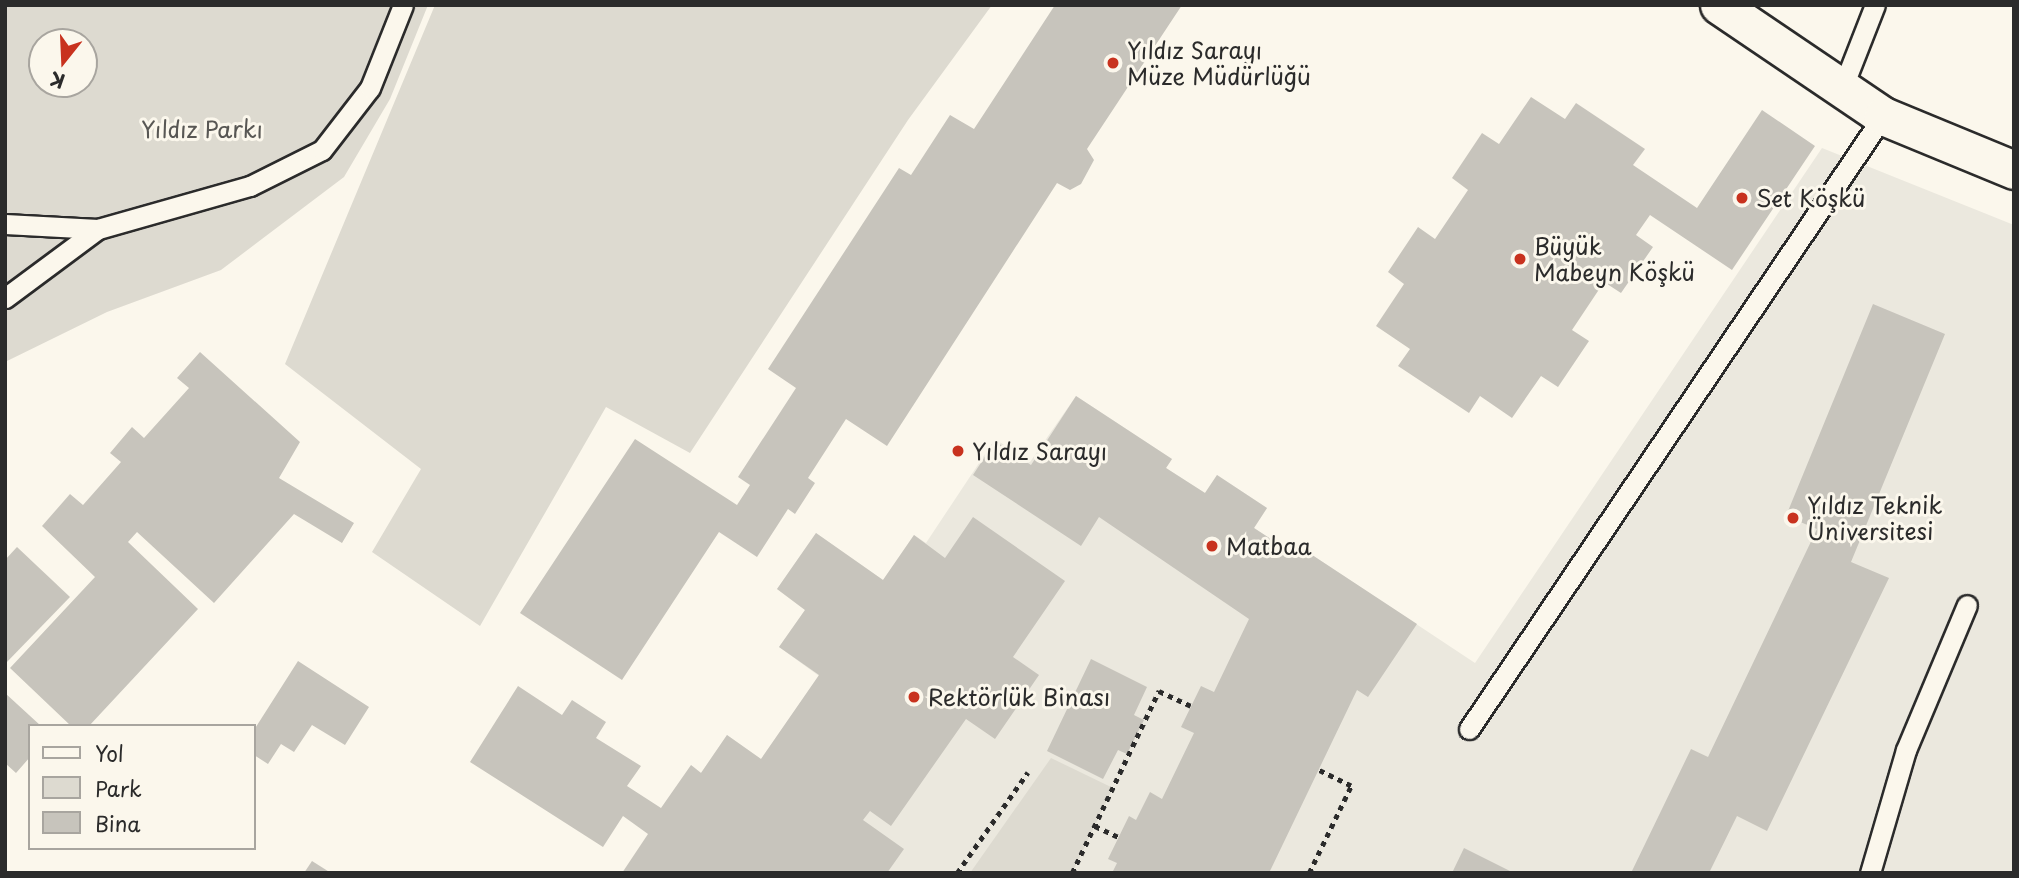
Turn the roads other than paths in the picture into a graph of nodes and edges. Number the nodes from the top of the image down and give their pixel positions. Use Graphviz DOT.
graph roads {
  1 [pos="403,5"];
  2 [pos="1719,5"];
  3 [pos="1875,5"];
  4 [pos="1842,89"];
  5 [pos="1883,116"];
  6 [pos="2014,170"];
  7 [pos="5,224"];
  8 [pos="98,229"];
  9 [pos="5,298"];
  10 [pos="1967,605"];
  11 [pos="1469,729"];
  12 [pos="1870,873"];
  1 -- 8 [label="lane"];
  2 -- 4 [label="street"];
  3 -- 4 [label="lane"];
  4 -- 5 [label="street"];
  5 -- 6 [label="street"];
  5 -- 11 [label="lane"];
  7 -- 8 [label="lane"];
  8 -- 9 [label="lane"];
  10 -- 12 [label="lane"];
}
